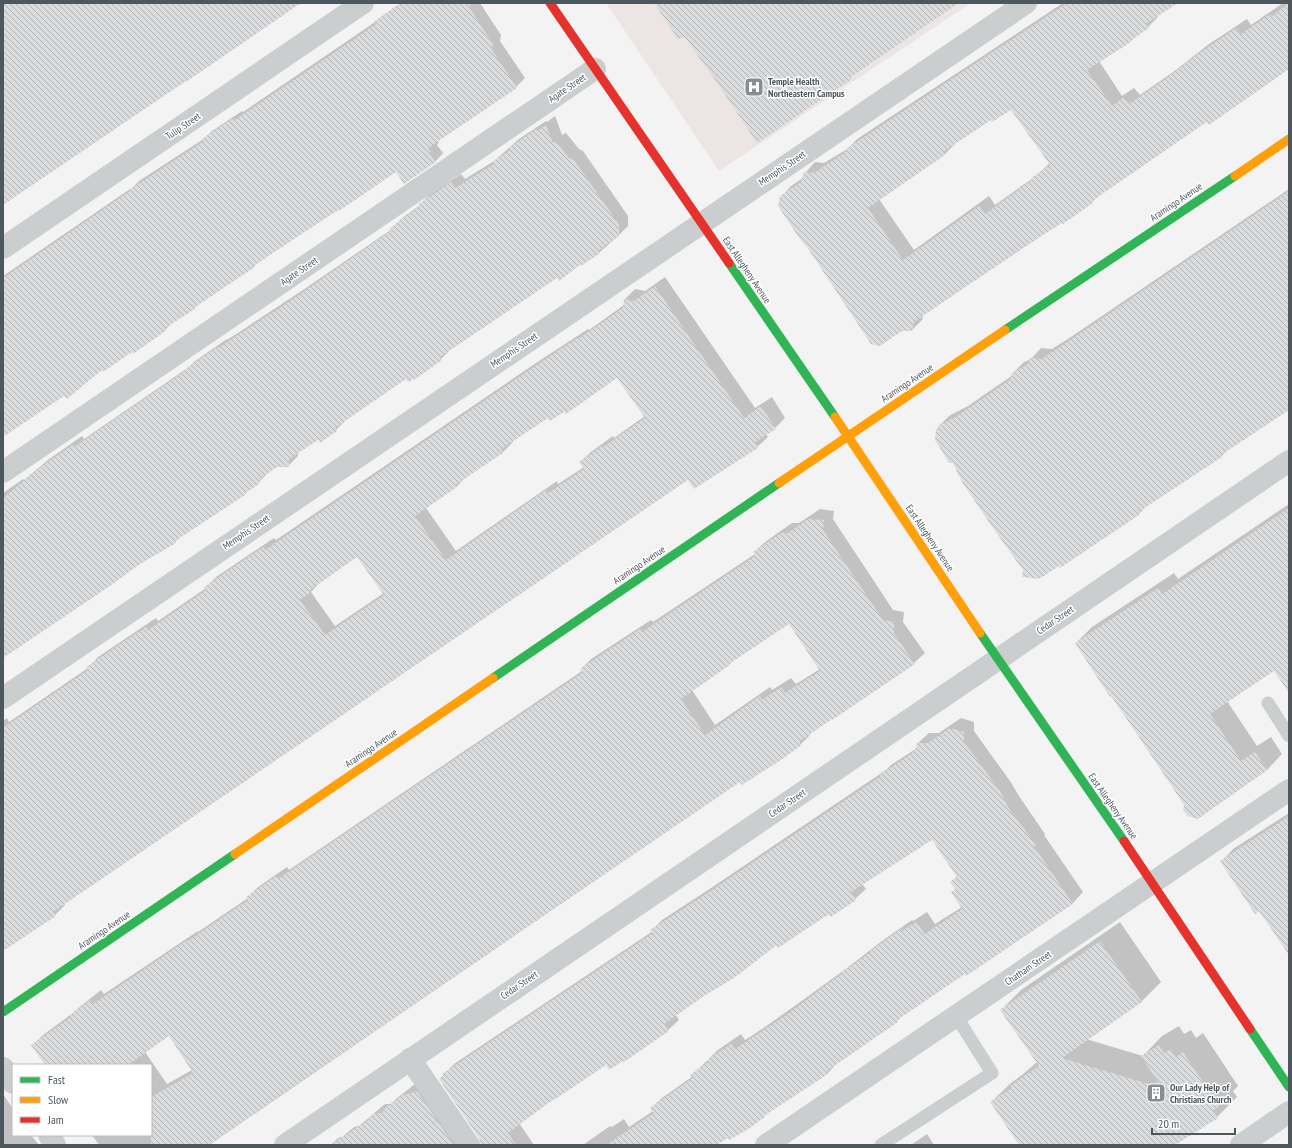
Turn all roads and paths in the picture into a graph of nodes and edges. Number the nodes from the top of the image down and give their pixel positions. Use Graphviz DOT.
graph roads {
  1 [pos="363,3"];
  2 [pos="550,3"];
  3 [pos="1026,3"];
  4 [pos="595,69"];
  5 [pos="1289,139"];
  6 [pos="702,223"];
  7 [pos="3,248"];
  8 [pos="848,436"];
  9 [pos="1289,461"];
  10 [pos="3,472"];
  11 [pos="998,659"];
  12 [pos="3,698"];
  13 [pos="1268,703"];
  14 [pos="1289,736"];
  15 [pos="1289,790"];
  16 [pos="1152,883"];
  17 [pos="3,1012"];
  18 [pos="956,1016"];
  19 [pos="410,1059"];
  20 [pos="3,1068"];
  21 [pos="12,1082"];
  22 [pos="1289,1087"];
  23 [pos="1289,1112"];
  24 [pos="49,1136"];
  25 [pos="55,1145"];
  26 [pos="285,1145"];
  27 [pos="469,1145"];
  28 [pos="766,1145"];
  29 [pos="881,1145"];
  30 [pos="1241,1145"];
  1 -- 7 [label="street, Tulip Street"];
  2 -- 4 [label="main road, East Allegheny Avenue"];
  3 -- 6 [label="street, Memphis Street"];
  4 -- 6 [label="main road, East Allegheny Avenue"];
  4 -- 10 [label="street, Agate Street"];
  5 -- 8 [label="main road, Aramingo Avenue"];
  6 -- 8 [label="main road, East Allegheny Avenue"];
  6 -- 12 [label="street, Memphis Street"];
  8 -- 11 [label="main road, East Allegheny Avenue"];
  8 -- 17 [label="main road, Aramingo Avenue"];
  9 -- 11 [label="street, Cedar Street"];
  11 -- 16 [label="main road, East Allegheny Avenue"];
  11 -- 19 [label="street, Cedar Street"];
  13 -- 14 [label="lane"];
  15 -- 16 [label="street, Chatham Street"];
  16 -- 18 [label="street, Chatham Street"];
  16 -- 22 [label="main road, East Allegheny Avenue"];
  18 -- 28 [label="street, Chatham Street"];
  18 -- 29 [label="lane"];
  19 -- 26 [label="street, Cedar Street"];
  19 -- 27 [label="street"];
  20 -- 21 [label="street"];
  23 -- 30 [label="street"];
  24 -- 25 [label="street"];
}
